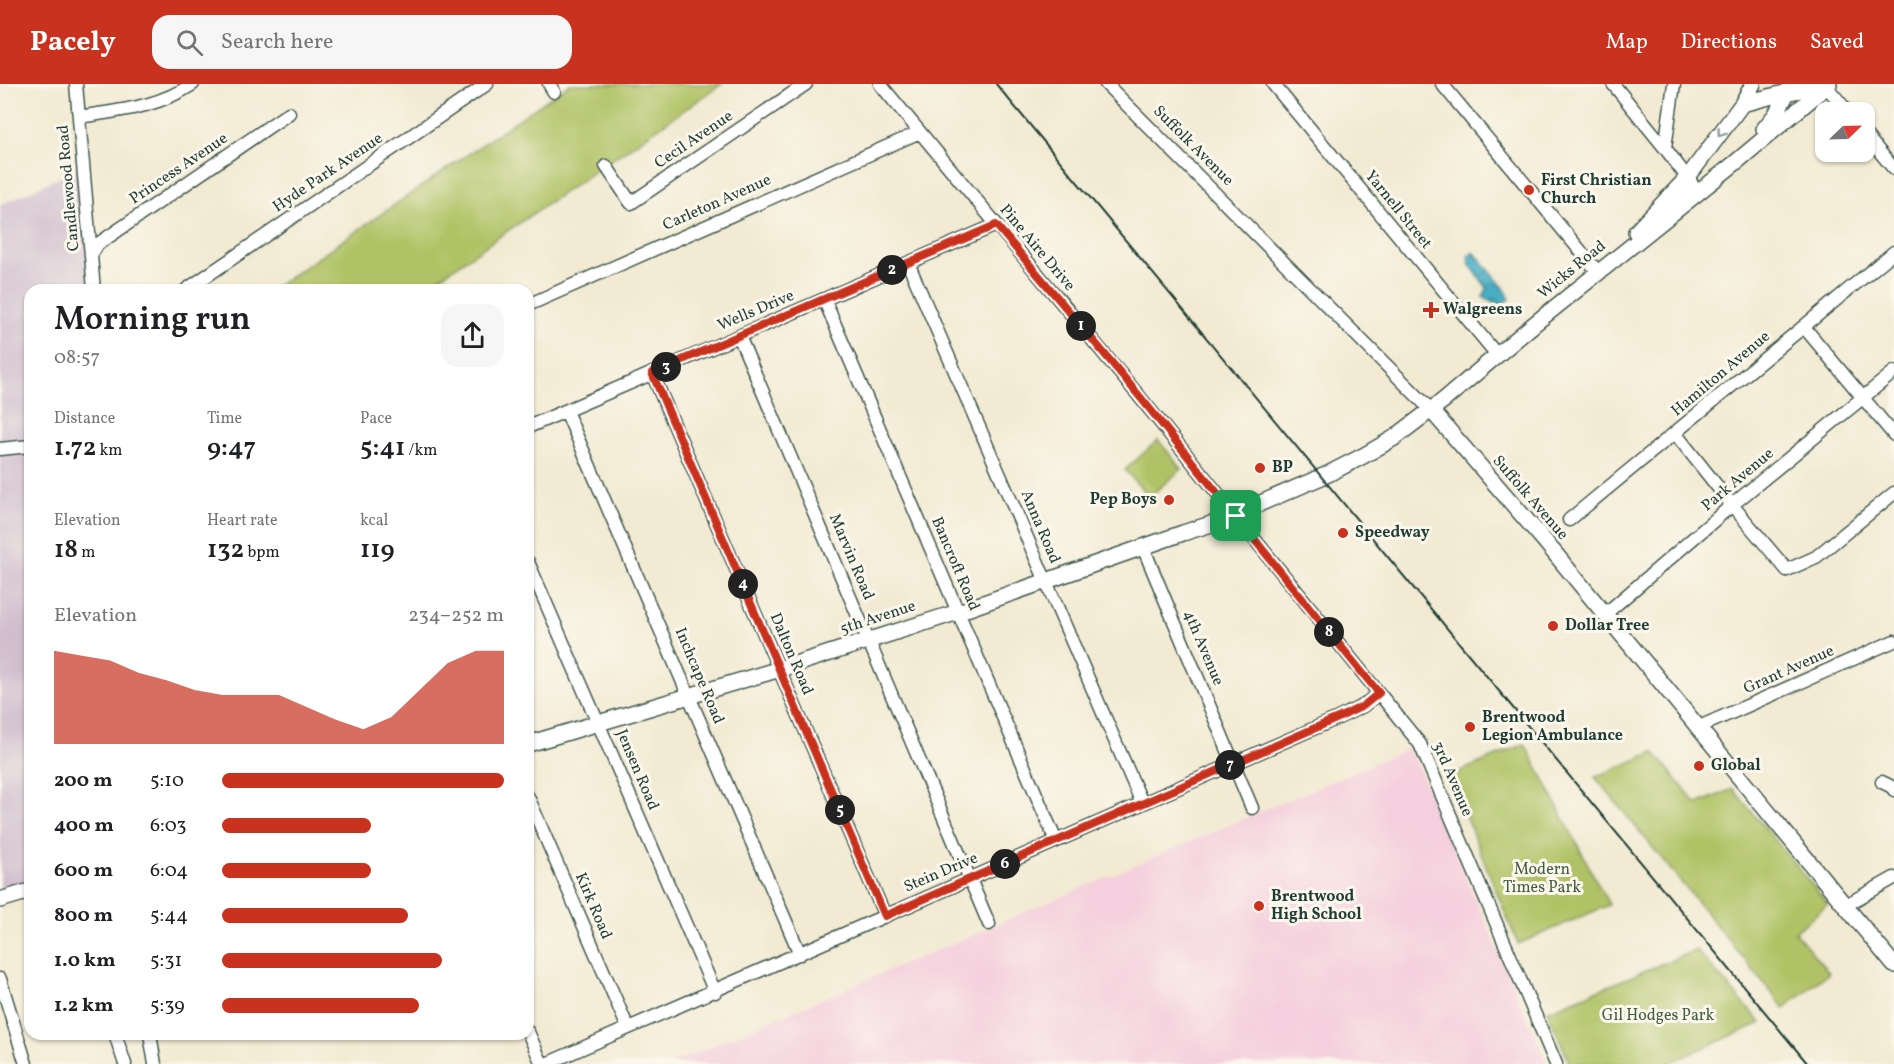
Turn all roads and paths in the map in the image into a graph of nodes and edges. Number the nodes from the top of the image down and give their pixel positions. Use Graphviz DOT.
graph roads {
  1 [pos="76,84"];
  2 [pos="193,84"];
  3 [pos="487,84"];
  4 [pos="806,84"];
  5 [pos="880,84"];
  6 [pos="1106,84"];
  7 [pos="1274,84"];
  8 [pos="1442,84"];
  9 [pos="1613,84"];
  10 [pos="1674,84"];
  11 [pos="1753,84"];
  12 [pos="1827,85"];
  13 [pos="1790,88"];
  14 [pos="1840,102"];
  15 [pos="1742,104"];
  16 [pos="289,113"];
  17 [pos="79,117"];
  18 [pos="920,132"];
  19 [pos="1875,146"];
  20 [pos="1665,148"];
  21 [pos="1735,163"];
  22 [pos="606,166"];
  23 [pos="1894,169"];
  24 [pos="1688,177"];
  25 [pos="996,225"];
  26 [pos="1646,234"];
  27 [pos="1894,252"];
  28 [pos="91,255"];
  29 [pos="908,263"];
  30 [pos="1598,272"];
  31 [pos="93,284"];
  32 [pos="195,284"];
  33 [pos="824,299"];
  34 [pos="534,301"];
  35 [pos="1803,327"];
  36 [pos="739,336"];
  37 [pos="1498,356"];
  38 [pos="1894,372"];
  39 [pos="652,373"];
  40 [pos="1863,398"];
  41 [pos="1431,410"];
  42 [pos="566,411"];
  43 [pos="534,425"];
  44 [pos="1675,434"];
  45 [pos="1894,435"];
  46 [pos="24,447"];
  47 [pos="0,449"];
  48 [pos="1894,493"];
  49 [pos="1732,506"];
  50 [pos="1236,516"];
  51 [pos="1569,520"];
  52 [pos="1143,547"];
  53 [pos="534,575"];
  54 [pos="1045,580"];
  55 [pos="958,612"];
  56 [pos="1604,615"];
  57 [pos="869,640"];
  58 [pos="1894,641"];
  59 [pos="780,669"];
  60 [pos="1379,693"];
  61 [pos="689,696"];
  62 [pos="598,723"];
  63 [pos="1697,728"];
  64 [pos="534,742"];
  65 [pos="1233,763"];
  66 [pos="1881,782"];
  67 [pos="1894,790"];
  68 [pos="1142,803"];
  69 [pos="1252,808"];
  70 [pos="534,811"];
  71 [pos="1056,841"];
  72 [pos="1894,878"];
  73 [pos="970,879"];
  74 [pos="24,893"];
  75 [pos="0,900"];
  76 [pos="1846,905"];
  77 [pos="885,916"];
  78 [pos="990,924"];
  79 [pos="800,954"];
  80 [pos="1894,965"];
  81 [pos="0,979"];
  82 [pos="715,992"];
  83 [pos="628,1028"];
  84 [pos="117,1040"];
  85 [pos="151,1040"];
  86 [pos="532,1040"];
  87 [pos="27,1064"];
  88 [pos="125,1064"];
  89 [pos="155,1064"];
  90 [pos="544,1064"];
  91 [pos="1556,1064"];
  1 -- 17 [label="street, Candlewood Road"];
  2 -- 17 [label="street"];
  3 -- 32 [label="street, Hyde Park Avenue"];
  4 -- 22 [label="street, Cecil Avenue"];
  5 -- 18 [label="street, Pine Aire Drive"];
  6 -- 41 [label="street, Suffolk Avenue"];
  7 -- 37 [label="street, Yarnell Street"];
  8 -- 30 [label="street"];
  9 -- 20 [label="street"];
  10 -- 20 [label="street"];
  11 -- 15 [label="main road"];
  12 -- 13 [label="main road"];
  12 -- 14 [label="street"];
  12 -- 21 [label="main road, Wicks Road"];
  13 -- 15 [label="main road"];
  13 -- 21 [label="main road"];
  15 -- 24 [label="main road, one-way"];
  16 -- 28 [label="street, Princess Avenue"];
  17 -- 28 [label="street, Candlewood Road"];
  18 -- 25 [label="street, Pine Aire Drive"];
  18 -- 34 [label="street, Carleton Avenue"];
  19 -- 23 [label="street"];
  20 -- 24 [label="street"];
  21 -- 26 [label="main road, Wicks Road"];
  24 -- 26 [label="street"];
  24 -- 30 [label="main road"];
  25 -- 29 [label="street, Wells Drive"];
  25 -- 50 [label="street, Pine Aire Drive"];
  26 -- 30 [label="main road, Wicks Road"];
  27 -- 35 [label="street, Hamilton Avenue"];
  28 -- 31 [label="street, Candlewood Road"];
  29 -- 33 [label="street, Wells Drive"];
  29 -- 54 [label="street, Anna Road"];
  30 -- 37 [label="main road, Wicks Road"];
  33 -- 36 [label="street, Wells Drive"];
  33 -- 55 [label="street, Bancroft Road"];
  35 -- 40 [label="street"];
  35 -- 44 [label="street, Hamilton Avenue"];
  36 -- 39 [label="street, Wells Drive"];
  36 -- 57 [label="street, Marvin Road"];
  37 -- 41 [label="main road, Wicks Road"];
  38 -- 40 [label="street, Park Avenue"];
  39 -- 42 [label="street, Wells Drive"];
  39 -- 59 [label="street, Dalton Road"];
  40 -- 45 [label="street"];
  40 -- 49 [label="street, Park Avenue"];
  41 -- 50 [label="main road, Wicks Road"];
  41 -- 56 [label="main road, Suffolk Avenue"];
  42 -- 43 [label="street, Wells Drive"];
  42 -- 61 [label="street, Inchcape Road"];
  44 -- 49 [label="street"];
  44 -- 51 [label="street, Hamilton Avenue"];
  46 -- 47 [label="street"];
  48 -- 49 [label="street"];
  49 -- 56 [label="street, Park Avenue"];
  50 -- 52 [label="main road, 5th Avenue"];
  50 -- 60 [label="street, 3rd Avenue"];
  52 -- 54 [label="main road, 5th Avenue"];
  52 -- 65 [label="street, 4th Avenue"];
  53 -- 62 [label="street, Jensen Road"];
  54 -- 55 [label="main road, 5th Avenue"];
  54 -- 68 [label="street, Anna Road"];
  55 -- 57 [label="main road, 5th Avenue"];
  55 -- 71 [label="street, Bancroft Road"];
  56 -- 63 [label="main road, Suffolk Avenue"];
  57 -- 59 [label="main road, 5th Avenue"];
  57 -- 73 [label="street, Marvin Road"];
  58 -- 63 [label="street, Grant Avenue"];
  59 -- 61 [label="main road, 5th Avenue"];
  59 -- 77 [label="street, Dalton Road"];
  60 -- 65 [label="street, Stein Drive"];
  60 -- 91 [label="street, 3rd Avenue"];
  61 -- 62 [label="main road, 5th Avenue"];
  61 -- 79 [label="street, Inchcape Road"];
  62 -- 64 [label="main road, 5th Avenue"];
  62 -- 82 [label="street, Jensen Road"];
  63 -- 76 [label="main road, Suffolk Avenue"];
  65 -- 68 [label="street, Stein Drive"];
  65 -- 69 [label="street, 4th Avenue"];
  66 -- 67 [label="street"];
  68 -- 71 [label="street, Stein Drive"];
  70 -- 83 [label="street, Kirk Road"];
  71 -- 73 [label="street, Stein Drive"];
  72 -- 76 [label="street"];
  73 -- 77 [label="street, Stein Drive"];
  73 -- 78 [label="street, Marvin Road"];
  74 -- 75 [label="main road"];
  76 -- 80 [label="main road, Suffolk Avenue"];
  77 -- 79 [label="street, Stein Drive"];
  79 -- 82 [label="street, Stein Drive"];
  81 -- 87 [label="street"];
  82 -- 83 [label="street, Stein Drive"];
  83 -- 90 [label="street, Stein Drive"];
  84 -- 88 [label="street"];
  85 -- 89 [label="street"];
  86 -- 90 [label="street"];
}
